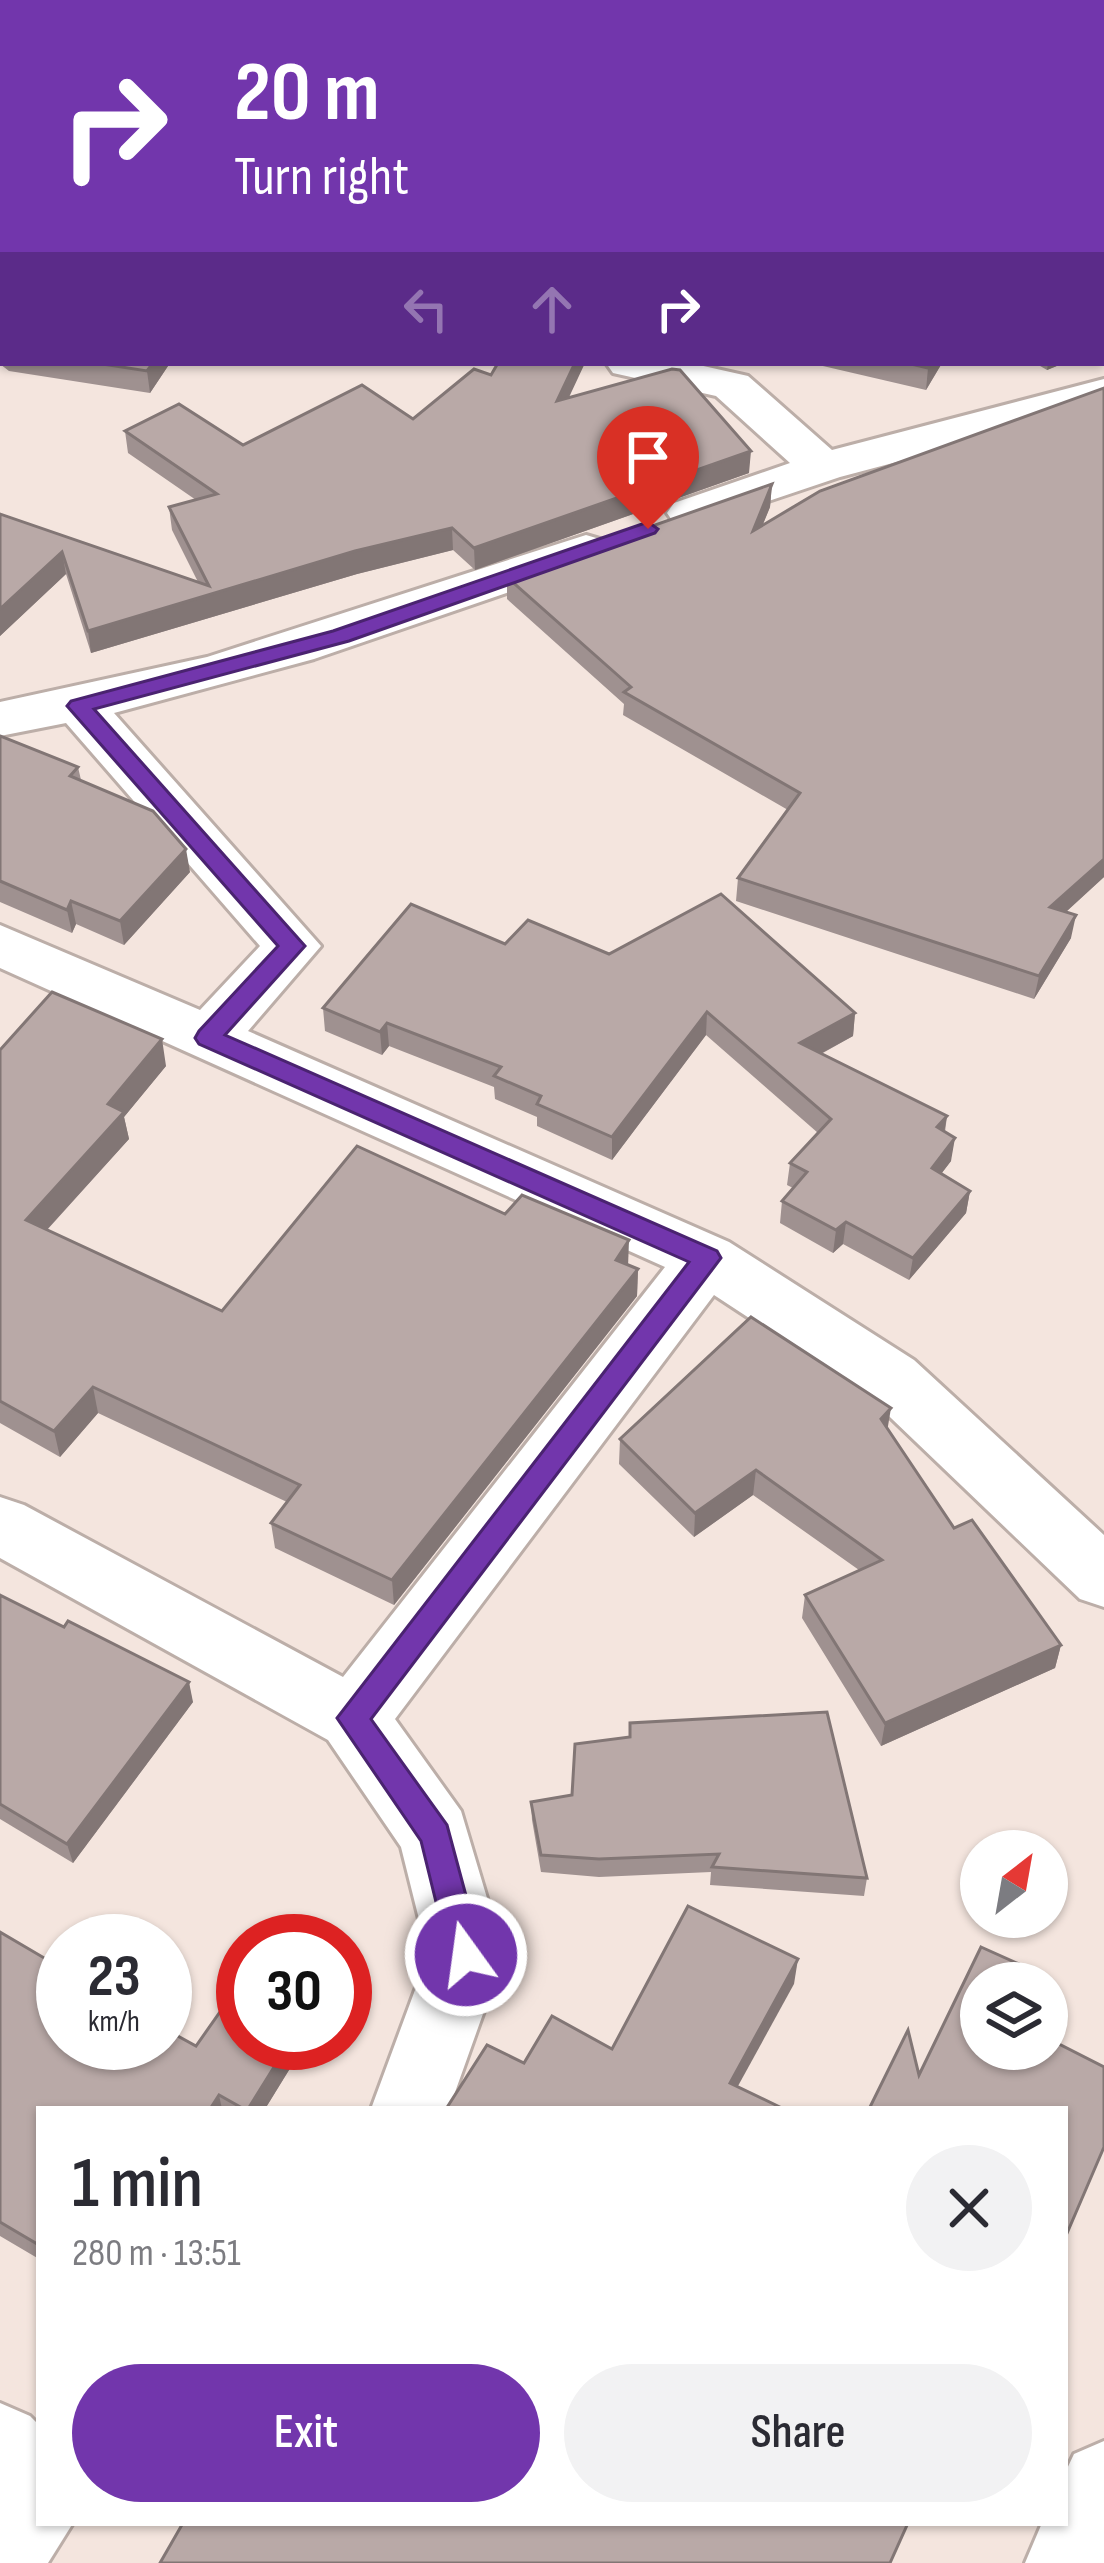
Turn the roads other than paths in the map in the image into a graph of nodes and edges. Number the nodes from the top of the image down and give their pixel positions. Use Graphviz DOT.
graph roads {
  1 [pos="642,366"];
  2 [pos="1104,393"];
  3 [pos="823,467"];
  4 [pos="79,706"];
  5 [pos="0,718"];
  6 [pos="0,945"];
  7 [pos="208,1038"];
  8 [pos="707,1258"];
  9 [pos="0,1526"];
  10 [pos="1104,1578"];
  11 [pos="353,1718"];
  12 [pos="411,2106"];
  13 [pos="0,2446"];
  14 [pos="1104,2484"];
  15 [pos="36,2485"];
  16 [pos="36,2504"];
  17 [pos="0,2558"];
  18 [pos="1069,2563"];
  1 -- 3 [label="street"];
  2 -- 3 [label="street"];
  3 -- 4 [label="street"];
  4 -- 5 [label="street"];
  4 -- 7 [label="street"];
  6 -- 7 [label="street"];
  7 -- 8 [label="street"];
  8 -- 10 [label="street"];
  8 -- 11 [label="street"];
  9 -- 11 [label="street"];
  11 -- 12 [label="street"];
  13 -- 15 [label="street"];
  14 -- 18 [label="street"];
  16 -- 17 [label="street"];
}
